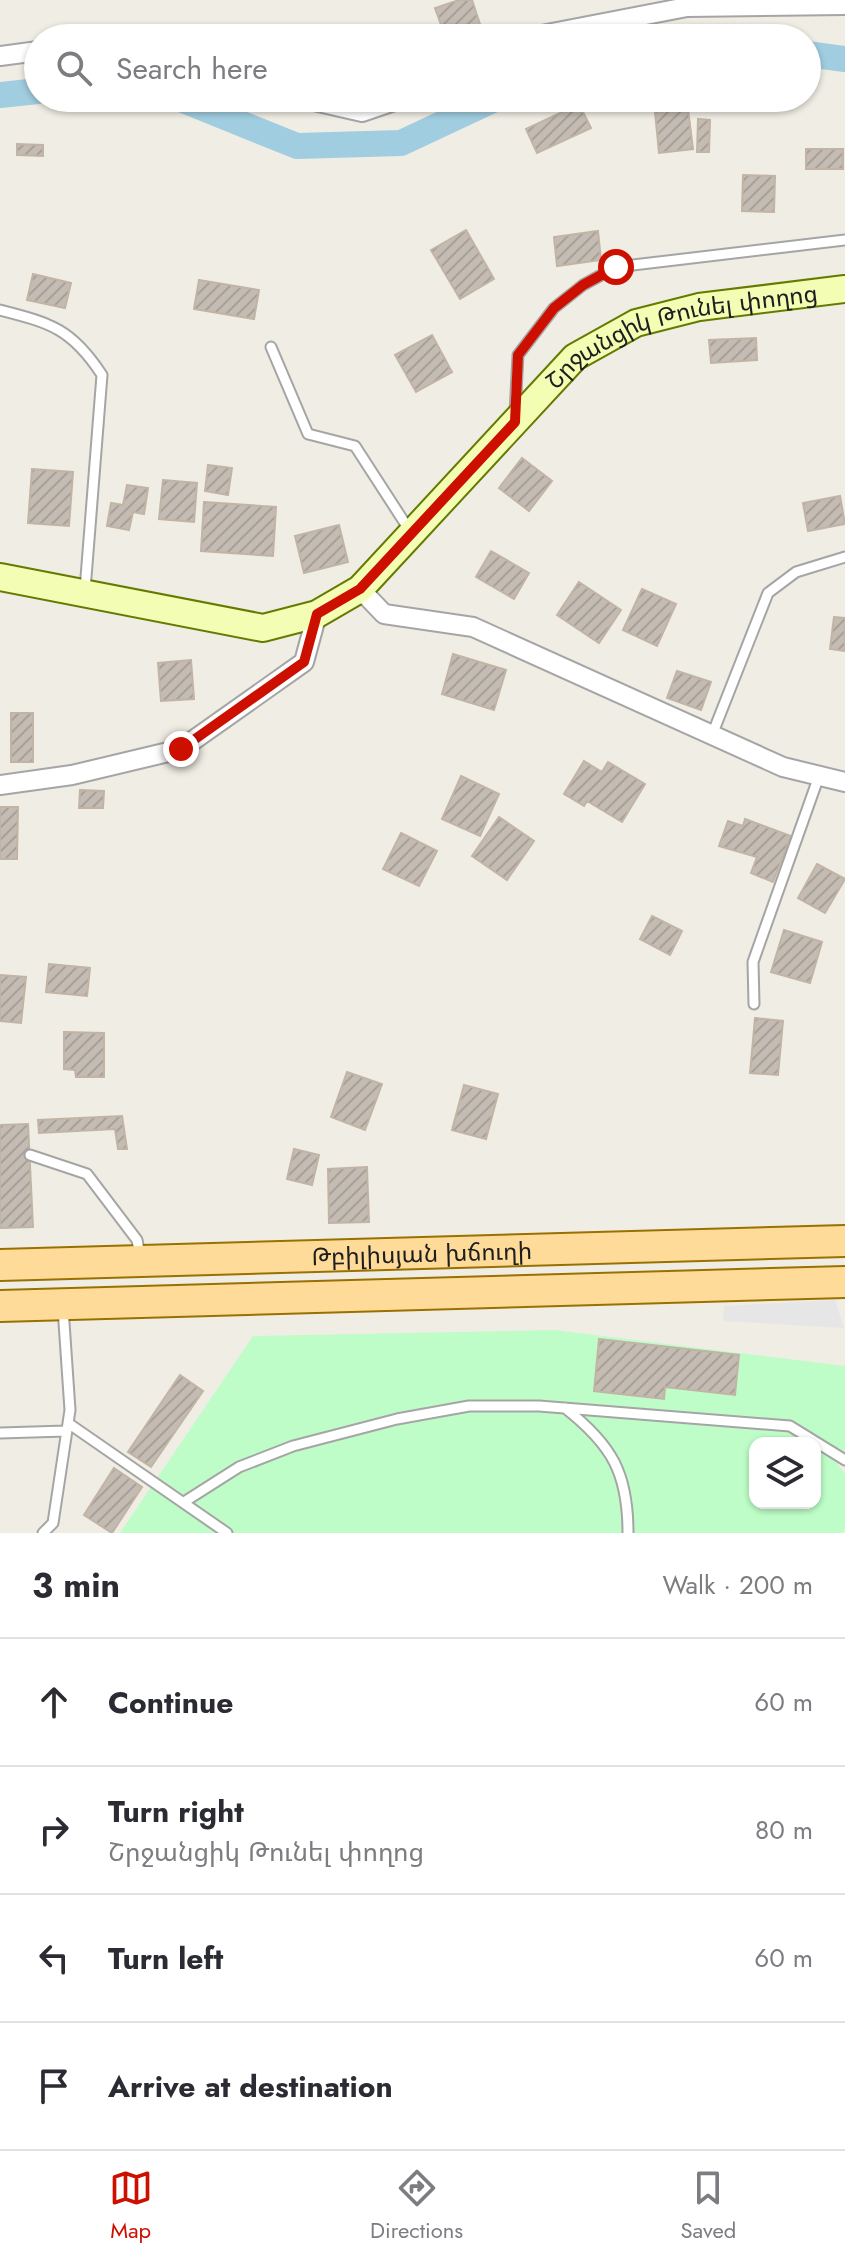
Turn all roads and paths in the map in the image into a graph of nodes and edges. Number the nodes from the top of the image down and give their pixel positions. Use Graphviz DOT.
graph roads {
  1 [pos="845,5"];
  2 [pos="599,24"];
  3 [pos="24,53"];
  4 [pos="0,56"];
  5 [pos="845,240"];
  6 [pos="845,289"];
  7 [pos="0,310"];
  8 [pos="271,347"];
  9 [pos="515,422"];
  10 [pos="411,533"];
  11 [pos="845,557"];
  12 [pos="0,577"];
  13 [pos="360,589"];
  14 [pos="85,594"];
  15 [pos="317,614"];
  16 [pos="712,735"];
  17 [pos="819,776"];
  18 [pos="845,782"];
  19 [pos="0,785"];
  20 [pos="754,1004"];
  21 [pos="30,1155"];
  22 [pos="845,1241"];
  23 [pos="142,1262"];
  24 [pos="0,1265"];
  25 [pos="845,1282"];
  26 [pos="62,1305"];
  27 [pos="0,1306"];
  28 [pos="565,1408"];
  29 [pos="67,1427"];
  30 [pos="0,1433"];
  31 [pos="845,1460"];
  32 [pos="184,1502"];
  33 [pos="43,1533"];
  34 [pos="227,1533"];
  35 [pos="628,1533"];
  1 -- 2 [label="street"];
  3 -- 4 [label="street"];
  5 -- 9 [label="lane"];
  6 -- 9 [label="street, Շրջանցիկ Թունել փողոց"];
  7 -- 14 [label="lane"];
  8 -- 10 [label="lane"];
  9 -- 10 [label="street, Շրջանցիկ Թունել փողոց"];
  10 -- 13 [label="street, Շրջանցիկ Թունել փողոց"];
  11 -- 16 [label="lane"];
  12 -- 14 [label="street, Շրջանցիկ Թունել փողոց"];
  13 -- 15 [label="street, Շրջանցիկ Թունել փողոց"];
  13 -- 16 [label="street"];
  14 -- 15 [label="street, Շրջանցիկ Թունել փողոց"];
  15 -- 19 [label="street"];
  16 -- 17 [label="street"];
  17 -- 18 [label="street"];
  17 -- 20 [label="lane"];
  21 -- 23 [label="lane"];
  22 -- 23 [label="main road, Թբիլիսյան խճուղի"];
  23 -- 24 [label="main road, Թբիլիսյան խճուղի"];
  25 -- 26 [label="main road, Թբիլիսյան խճուղի"];
  26 -- 27 [label="main road, Թբիլիսյան խճուղի"];
  26 -- 29 [label="lane"];
  28 -- 31 [label="lane"];
  28 -- 32 [label="lane"];
  28 -- 35 [label="lane"];
  29 -- 30 [label="lane"];
  29 -- 32 [label="lane"];
  29 -- 33 [label="lane"];
  32 -- 34 [label="lane"];
}
